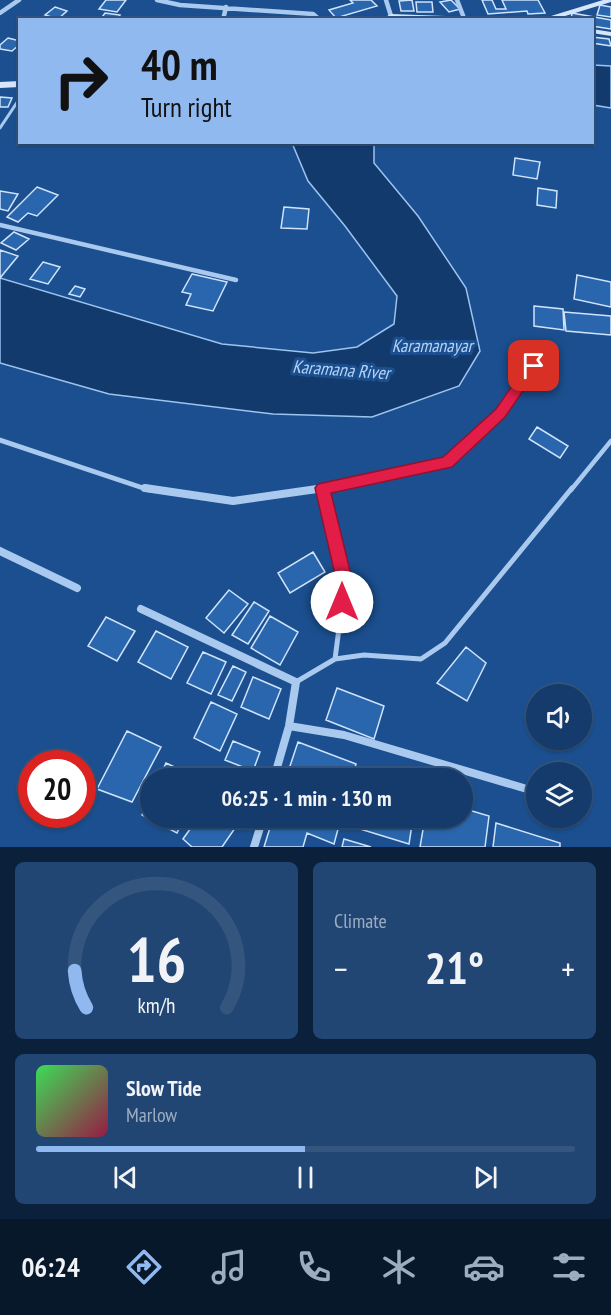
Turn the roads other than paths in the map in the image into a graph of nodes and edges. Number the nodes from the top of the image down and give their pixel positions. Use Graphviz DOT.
graph roads {
  1 [pos="19,0"];
  2 [pos="157,0"];
  3 [pos="386,0"];
  4 [pos="457,0"];
  5 [pos="611,0"];
  6 [pos="226,7"];
  7 [pos="0,13"];
  8 [pos="224,18"];
  9 [pos="318,18"];
  10 [pos="387,18"];
  11 [pos="464,18"];
  12 [pos="549,18"];
  13 [pos="594,32"];
  14 [pos="611,34"];
  15 [pos="18,84"];
  16 [pos="0,85"];
  17 [pos="18,101"];
  18 [pos="0,128"];
  19 [pos="0,225"];
  20 [pos="236,279"];
  21 [pos="545,350"];
  22 [pos="0,440"];
  23 [pos="611,441"];
  24 [pos="323,488"];
  25 [pos="0,551"];
  26 [pos="76,588"];
  27 [pos="141,609"];
  28 [pos="335,659"];
  29 [pos="296,682"];
  30 [pos="289,726"];
  31 [pos="277,768"];
  32 [pos="526,789"];
  33 [pos="260,828"];
  34 [pos="254,847"];
  1 -- 7 [label="street"];
  2 -- 6 [label="street"];
  3 -- 10 [label="street"];
  4 -- 11 [label="street"];
  5 -- 12 [label="main road"];
  6 -- 8 [label="street"];
  6 -- 9 [label="street"];
  10 -- 11 [label="main road"];
  13 -- 14 [label="main road"];
  15 -- 16 [label="main road"];
  17 -- 18 [label="lane"];
  19 -- 20 [label="lane"];
  21 -- 24 [label="street"];
  22 -- 24 [label="street"];
  23 -- 28 [label="lane"];
  24 -- 28 [label="lane"];
  25 -- 26 [label="street"];
  27 -- 29 [label="street"];
  28 -- 29 [label="lane"];
  29 -- 30 [label="street"];
  30 -- 31 [label="street"];
  30 -- 32 [label="street"];
  33 -- 34 [label="street"];
}
